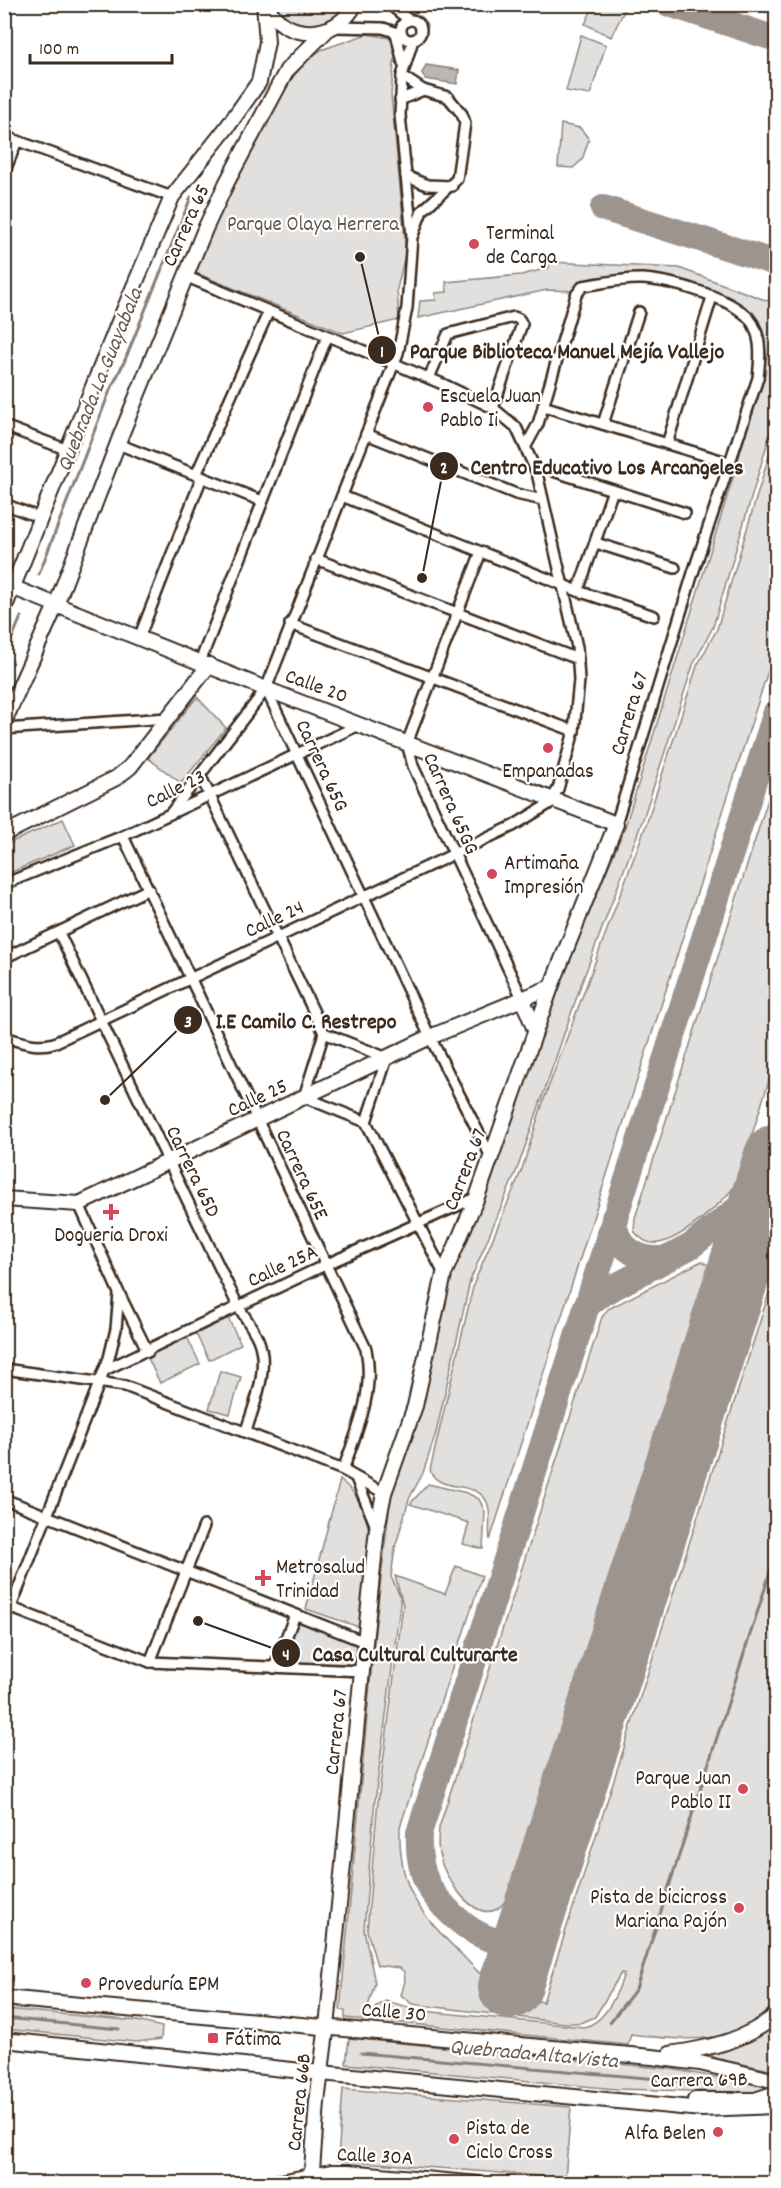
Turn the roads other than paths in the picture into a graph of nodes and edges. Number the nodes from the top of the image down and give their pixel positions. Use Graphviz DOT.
graph roads {
  1 [pos="265,4"];
  2 [pos="355,4"];
  3 [pos="389,4"];
  4 [pos="409,20"];
  5 [pos="331,29"];
  6 [pos="397,32"];
  7 [pos="413,40"];
  8 [pos="403,65"];
  9 [pos="402,76"];
  10 [pos="423,90"];
  11 [pos="400,100"];
  12 [pos="4,136"];
  13 [pos="17,141"];
  14 [pos="4,173"];
  15 [pos="406,177"];
  16 [pos="452,186"];
  17 [pos="172,197"];
  18 [pos="412,236"];
  19 [pos="185,276"];
  20 [pos="712,297"];
  21 [pos="639,312"];
  22 [pos="268,313"];
  23 [pos="327,337"];
  24 [pos="393,364"];
  25 [pos="429,378"];
  26 [pos="543,406"];
  27 [pos="493,408"];
  28 [pos="603,424"];
  29 [pos="4,426"];
  30 [pos="366,434"];
  31 [pos="118,444"];
  32 [pos="667,444"];
  33 [pos="526,446"];
  34 [pos="68,450"];
  35 [pos="730,463"];
  36 [pos="553,471"];
  37 [pos="199,476"];
  38 [pos="613,490"];
  39 [pos="342,496"];
  40 [pos="543,500"];
  41 [pos="262,501"];
  42 [pos="4,504"];
  43 [pos="685,513"];
  44 [pos="41,518"];
  45 [pos="596,543"];
  46 [pos="481,552"];
  47 [pos="316,559"];
  48 [pos="675,568"];
  49 [pos="9,585"];
  50 [pos="562,585"];
  51 [pos="578,591"];
  52 [pos="56,605"];
  53 [pos="4,609"];
  54 [pos="457,615"];
  55 [pos="654,616"];
  56 [pos="291,624"];
  57 [pos="139,638"];
  58 [pos="578,659"];
  59 [pos="204,664"];
  60 [pos="433,678"];
  61 [pos="266,689"];
  62 [pos="168,718"];
  63 [pos="4,722"];
  64 [pos="361,724"];
  65 [pos="4,729"];
  66 [pos="574,731"];
  67 [pos="407,743"];
  68 [pos="297,753"];
  69 [pos="201,777"];
  70 [pos="210,794"];
  71 [pos="552,800"];
  72 [pos="170,814"];
  73 [pos="616,824"];
  74 [pos="4,834"];
  75 [pos="123,836"];
  76 [pos="453,852"];
  77 [pos="4,884"];
  78 [pos="149,889"];
  79 [pos="364,894"];
  80 [pos="59,933"];
  81 [pos="278,936"];
  82 [pos="4,958"];
  83 [pos="191,976"];
  84 [pos="551,987"];
  85 [pos="522,998"];
  86 [pos="101,1021"];
  87 [pos="536,1030"];
  88 [pos="324,1033"];
  89 [pos="4,1037"];
  90 [pos="430,1037"];
  91 [pos="387,1058"];
  92 [pos="304,1097"];
  93 [pos="258,1119"];
  94 [pos="366,1122"];
  95 [pos="492,1158"];
  96 [pos="170,1162"];
  97 [pos="477,1197"];
  98 [pos="4,1199"];
  99 [pos="80,1204"];
  100 [pos="417,1223"];
  101 [pos="325,1265"];
  102 [pos="444,1274"];
  103 [pos="119,1293"];
  104 [pos="238,1306"];
  105 [pos="148,1352"];
  106 [pos="4,1369"];
  107 [pos="105,1370"];
  108 [pos="100,1381"];
  109 [pos="246,1431"];
  110 [pos="343,1470"];
  111 [pos="356,1478"];
  112 [pos="384,1493"];
  113 [pos="4,1499"];
  114 [pos="47,1515"];
  115 [pos="204,1526"];
  116 [pos="377,1529"];
  117 [pos="188,1570"];
  118 [pos="8,1606"];
  119 [pos="295,1615"];
  120 [pos="365,1642"];
  121 [pos="150,1662"];
  122 [pos="274,1668"];
  123 [pos="362,1671"];
  124 [pos="4,1998"];
  125 [pos="777,2015"];
  126 [pos="327,2026"];
  127 [pos="4,2040"];
  128 [pos="652,2057"];
  129 [pos="321,2073"];
  130 [pos="777,2081"];
  131 [pos="777,2093"];
  132 [pos="621,2101"];
  133 [pos="777,2106"];
  134 [pos="311,2180"];
  135 [pos="270,2184"];
  136 [pos="479,2184"];
  1 -- 5 [label="street"];
  1 -- 17 [label="street, Carrera 65"];
  2 -- 5 [label="street, Carrera 65"];
  3 -- 4 [label="street"];
  4 -- 6 [label="street"];
  4 -- 7 [label="street"];
  5 -- 6 [label="street"];
  5 -- 19 [label="street, Carrera 65"];
  6 -- 7 [label="street"];
  6 -- 8 [label="street"];
  7 -- 8 [label="street"];
  8 -- 9 [label="street"];
  9 -- 10 [label="street"];
  9 -- 11 [label="street"];
  10 -- 11 [label="street"];
  10 -- 16 [label="street"];
  11 -- 15 [label="street"];
  12 -- 13 [label="street"];
  13 -- 14 [label="street"];
  13 -- 17 [label="street"];
  15 -- 16 [label="street"];
  15 -- 18 [label="street"];
  16 -- 18 [label="street"];
  17 -- 34 [label="street, Carrera 65"];
  18 -- 24 [label="street"];
  19 -- 22 [label="street"];
  19 -- 31 [label="street, Carrera 65"];
  20 -- 26 [label="street"];
  20 -- 32 [label="street"];
  20 -- 35 [label="street, Carrera 67"];
  21 -- 28 [label="street"];
  22 -- 23 [label="street"];
  22 -- 37 [label="street"];
  23 -- 24 [label="street"];
  23 -- 41 [label="street"];
  24 -- 25 [label="street"];
  24 -- 30 [label="street"];
  25 -- 27 [label="street"];
  25 -- 27 [label="street"];
  26 -- 28 [label="street"];
  26 -- 33 [label="street"];
  27 -- 33 [label="street"];
  28 -- 32 [label="street"];
  29 -- 34 [label="street"];
  30 -- 39 [label="street"];
  30 -- 40 [label="street"];
  31 -- 37 [label="street"];
  31 -- 52 [label="street, Carrera 65"];
  32 -- 35 [label="street"];
  33 -- 40 [label="street"];
  34 -- 44 [label="street, Carrera 65"];
  35 -- 73 [label="street, Carrera 67"];
  36 -- 38 [label="street"];
  37 -- 41 [label="street"];
  37 -- 57 [label="street"];
  38 -- 43 [label="street"];
  38 -- 45 [label="street"];
  39 -- 46 [label="street"];
  39 -- 47 [label="street"];
  40 -- 50 [label="street"];
  41 -- 59 [label="street"];
  42 -- 44 [label="street"];
  44 -- 49 [label="street, Carrera 65"];
  45 -- 48 [label="street"];
  45 -- 51 [label="street"];
  46 -- 50 [label="street"];
  46 -- 54 [label="street, Carrera 65GG"];
  47 -- 54 [label="street"];
  47 -- 56 [label="street"];
  49 -- 52 [label="street, Calle 20"];
  49 -- 53 [label="street, Carrera 65"];
  50 -- 51 [label="street"];
  50 -- 58 [label="street"];
  51 -- 55 [label="street"];
  52 -- 57 [label="street, Calle 20"];
  52 -- 63 [label="street, Carrera 65"];
  54 -- 58 [label="street"];
  54 -- 60 [label="street, Carrera 65GG"];
  56 -- 60 [label="street"];
  56 -- 61 [label="street"];
  57 -- 59 [label="street, Calle 20"];
  58 -- 66 [label="street"];
  59 -- 61 [label="street, Calle 20"];
  59 -- 62 [label="street, Calle 23"];
  60 -- 66 [label="street"];
  60 -- 67 [label="street, Carrera 65GG"];
  61 -- 64 [label="street, Calle 20"];
  61 -- 68 [label="street, Carrera 65G"];
  61 -- 69 [label="street"];
  62 -- 65 [label="street"];
  62 -- 74 [label="street, Calle 23"];
  64 -- 67 [label="street, Calle 20"];
  64 -- 68 [label="street, Calle 23"];
  66 -- 71 [label="street"];
  67 -- 71 [label="street, Calle 20"];
  67 -- 76 [label="street, Carrera 65GG"];
  68 -- 70 [label="street, Calle 23"];
  68 -- 79 [label="street, Carrera 65G"];
  69 -- 70 [label="street"];
  69 -- 72 [label="street"];
  70 -- 72 [label="street, Calle 23"];
  70 -- 81 [label="street"];
  71 -- 73 [label="street, Calle 20"];
  71 -- 76 [label="street, Calle 24"];
  72 -- 75 [label="street, Calle 23"];
  73 -- 84 [label="street, Carrera 67"];
  75 -- 77 [label="street, Calle 23"];
  75 -- 78 [label="street, Carrera 65E"];
  76 -- 79 [label="street, Calle 24"];
  76 -- 85 [label="street, Carrera 65GG"];
  78 -- 80 [label="street"];
  78 -- 83 [label="street, Carrera 65E"];
  79 -- 81 [label="street, Calle 24"];
  79 -- 90 [label="street, Carrera 65G"];
  80 -- 82 [label="street"];
  80 -- 86 [label="street, Carrera 65D"];
  81 -- 83 [label="street, Calle 24"];
  81 -- 88 [label="street"];
  83 -- 86 [label="street, Calle 24"];
  83 -- 93 [label="street, Carrera 65E"];
  84 -- 85 [label="street, Calle 25"];
  84 -- 87 [label="street, Carrera 67"];
  85 -- 87 [label="street"];
  85 -- 90 [label="street, Calle 25"];
  86 -- 89 [label="street, Calle 24"];
  86 -- 96 [label="street, Carrera 65D"];
  87 -- 95 [label="street, Carrera 67"];
  88 -- 91 [label="street"];
  88 -- 92 [label="street"];
  90 -- 91 [label="street, Calle 25"];
  90 -- 95 [label="street, Carrera 65G"];
  91 -- 92 [label="street, Calle 25"];
  91 -- 94 [label="street"];
  92 -- 93 [label="street, Calle 25"];
  92 -- 94 [label="street"];
  93 -- 96 [label="street, Calle 25"];
  93 -- 101 [label="street, Carrera 65E"];
  94 -- 100 [label="street"];
  95 -- 97 [label="street, Carrera 67"];
  96 -- 99 [label="street, Calle 25"];
  96 -- 104 [label="street, Carrera 65D"];
  97 -- 100 [label="street, Calle 25A"];
  97 -- 102 [label="street, Carrera 67"];
  98 -- 99 [label="street, Calle 25"];
  99 -- 103 [label="street"];
  100 -- 101 [label="street, Calle 25A"];
  100 -- 102 [label="street"];
  101 -- 104 [label="street, Calle 25A"];
  101 -- 110 [label="street, Carrera 65E"];
  102 -- 112 [label="street, Carrera 67"];
  103 -- 105 [label="street"];
  103 -- 107 [label="street"];
  104 -- 105 [label="street, Calle 25A"];
  104 -- 109 [label="street, Carrera 65D"];
  105 -- 107 [label="street, Calle 25A"];
  106 -- 108 [label="street"];
  107 -- 108 [label="street"];
  108 -- 109 [label="street"];
  108 -- 114 [label="street"];
  109 -- 110 [label="street"];
  110 -- 111 [label="street"];
  111 -- 112 [label="street"];
  111 -- 116 [label="street"];
  112 -- 116 [label="street, Carrera 67"];
  113 -- 114 [label="street"];
  114 -- 117 [label="street"];
  114 -- 118 [label="street"];
  115 -- 117 [label="street"];
  116 -- 120 [label="street, Carrera 67"];
  117 -- 119 [label="street"];
  117 -- 121 [label="street"];
  118 -- 121 [label="street"];
  119 -- 120 [label="street"];
  119 -- 122 [label="street"];
  120 -- 123 [label="street, Carrera 67"];
  121 -- 122 [label="street"];
  122 -- 123 [label="street"];
  123 -- 126 [label="street, Carrera 67"];
  124 -- 126 [label="street, Calle 30"];
  125 -- 128 [label="street, Carrera 69B"];
  126 -- 128 [label="street, Calle 30"];
  126 -- 129 [label="street, Carrera 66B"];
  127 -- 129 [label="street"];
  128 -- 130 [label="street, Calle 30"];
  129 -- 132 [label="street"];
  129 -- 134 [label="street, Carrera 66B"];
  131 -- 132 [label="street, Carrera 69B"];
  132 -- 133 [label="street"];
  134 -- 135 [label="street, Calle 30A"];
  134 -- 136 [label="street, Calle 30A"];
}
